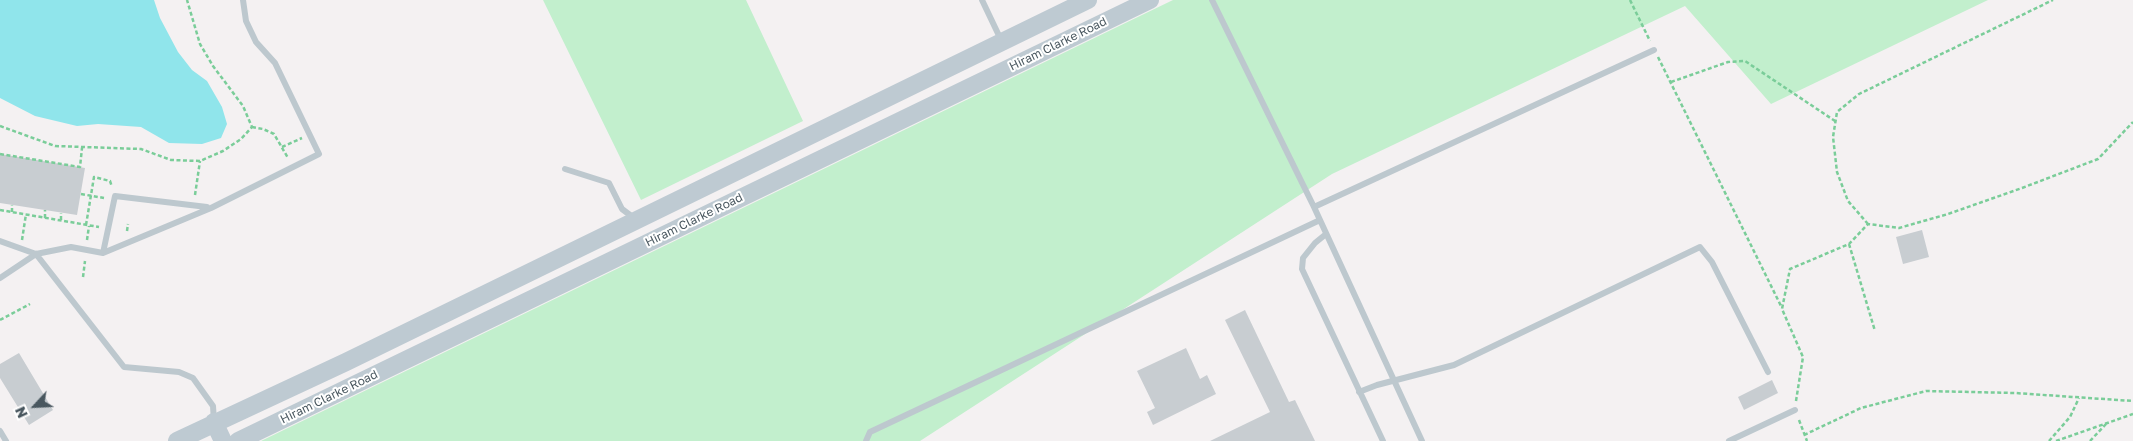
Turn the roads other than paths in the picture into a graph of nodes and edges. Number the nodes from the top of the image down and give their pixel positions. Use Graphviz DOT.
graph roads {
  1 [pos="243,0"];
  2 [pos="982,0"];
  3 [pos="1088,0"];
  4 [pos="1150,0"];
  5 [pos="1212,0"];
  6 [pos="1003,43"];
  7 [pos="1654,50"];
  8 [pos="1017,64"];
  9 [pos="821,130"];
  10 [pos="833,153"];
  11 [pos="565,169"];
  12 [pos="1314,207"];
  13 [pos="211,208"];
  14 [pos="637,220"];
  15 [pos="1320,220"];
  16 [pos="1326,234"];
  17 [pos="0,241"];
  18 [pos="648,243"];
  19 [pos="103,253"];
  20 [pos="36,254"];
  21 [pos="0,278"];
  22 [pos="430,321"];
  23 [pos="440,343"];
  24 [pos="1768,372"];
  25 [pos="1394,382"];
  26 [pos="1360,392"];
  27 [pos="1795,410"];
  28 [pos="214,422"];
  29 [pos="0,431"];
  30 [pos="6,441"];
  31 [pos="177,441"];
  32 [pos="223,441"];
  33 [pos="238,441"];
  34 [pos="866,441"];
  35 [pos="1383,441"];
  36 [pos="1422,441"];
  37 [pos="1729,441"];
  1 -- 13 [label="lane"];
  2 -- 6 [label="lane"];
  3 -- 6 [label="main road, Hiram Clarke Road"];
  4 -- 8 [label="main road, Hiram Clarke Road"];
  5 -- 12 [label="lane"];
  6 -- 8 [label="main road"];
  6 -- 9 [label="main road, Hiram Clarke Road"];
  7 -- 12 [label="lane"];
  8 -- 10 [label="main road, Hiram Clarke Road"];
  9 -- 10 [label="main road"];
  9 -- 14 [label="main road, Hiram Clarke Road"];
  10 -- 18 [label="main road, Hiram Clarke Road"];
  11 -- 14 [label="lane"];
  12 -- 15 [label="lane"];
  13 -- 19 [label="lane"];
  13 -- 19 [label="lane"];
  14 -- 18 [label="main road"];
  14 -- 22 [label="main road, Hiram Clarke Road"];
  15 -- 16 [label="lane"];
  15 -- 34 [label="lane"];
  16 -- 25 [label="lane"];
  16 -- 26 [label="lane"];
  17 -- 20 [label="lane"];
  18 -- 23 [label="main road, Hiram Clarke Road"];
  19 -- 20 [label="lane"];
  20 -- 21 [label="lane"];
  20 -- 28 [label="lane"];
  22 -- 23 [label="main road"];
  22 -- 28 [label="main road, Hiram Clarke Road"];
  23 -- 33 [label="main road, Hiram Clarke Road"];
  24 -- 25 [label="lane"];
  25 -- 26 [label="lane"];
  25 -- 36 [label="lane"];
  26 -- 35 [label="lane"];
  27 -- 37 [label="lane"];
  28 -- 31 [label="main road, Hiram Clarke Road"];
  28 -- 32 [label="main road"];
  29 -- 30 [label="lane"];
}
